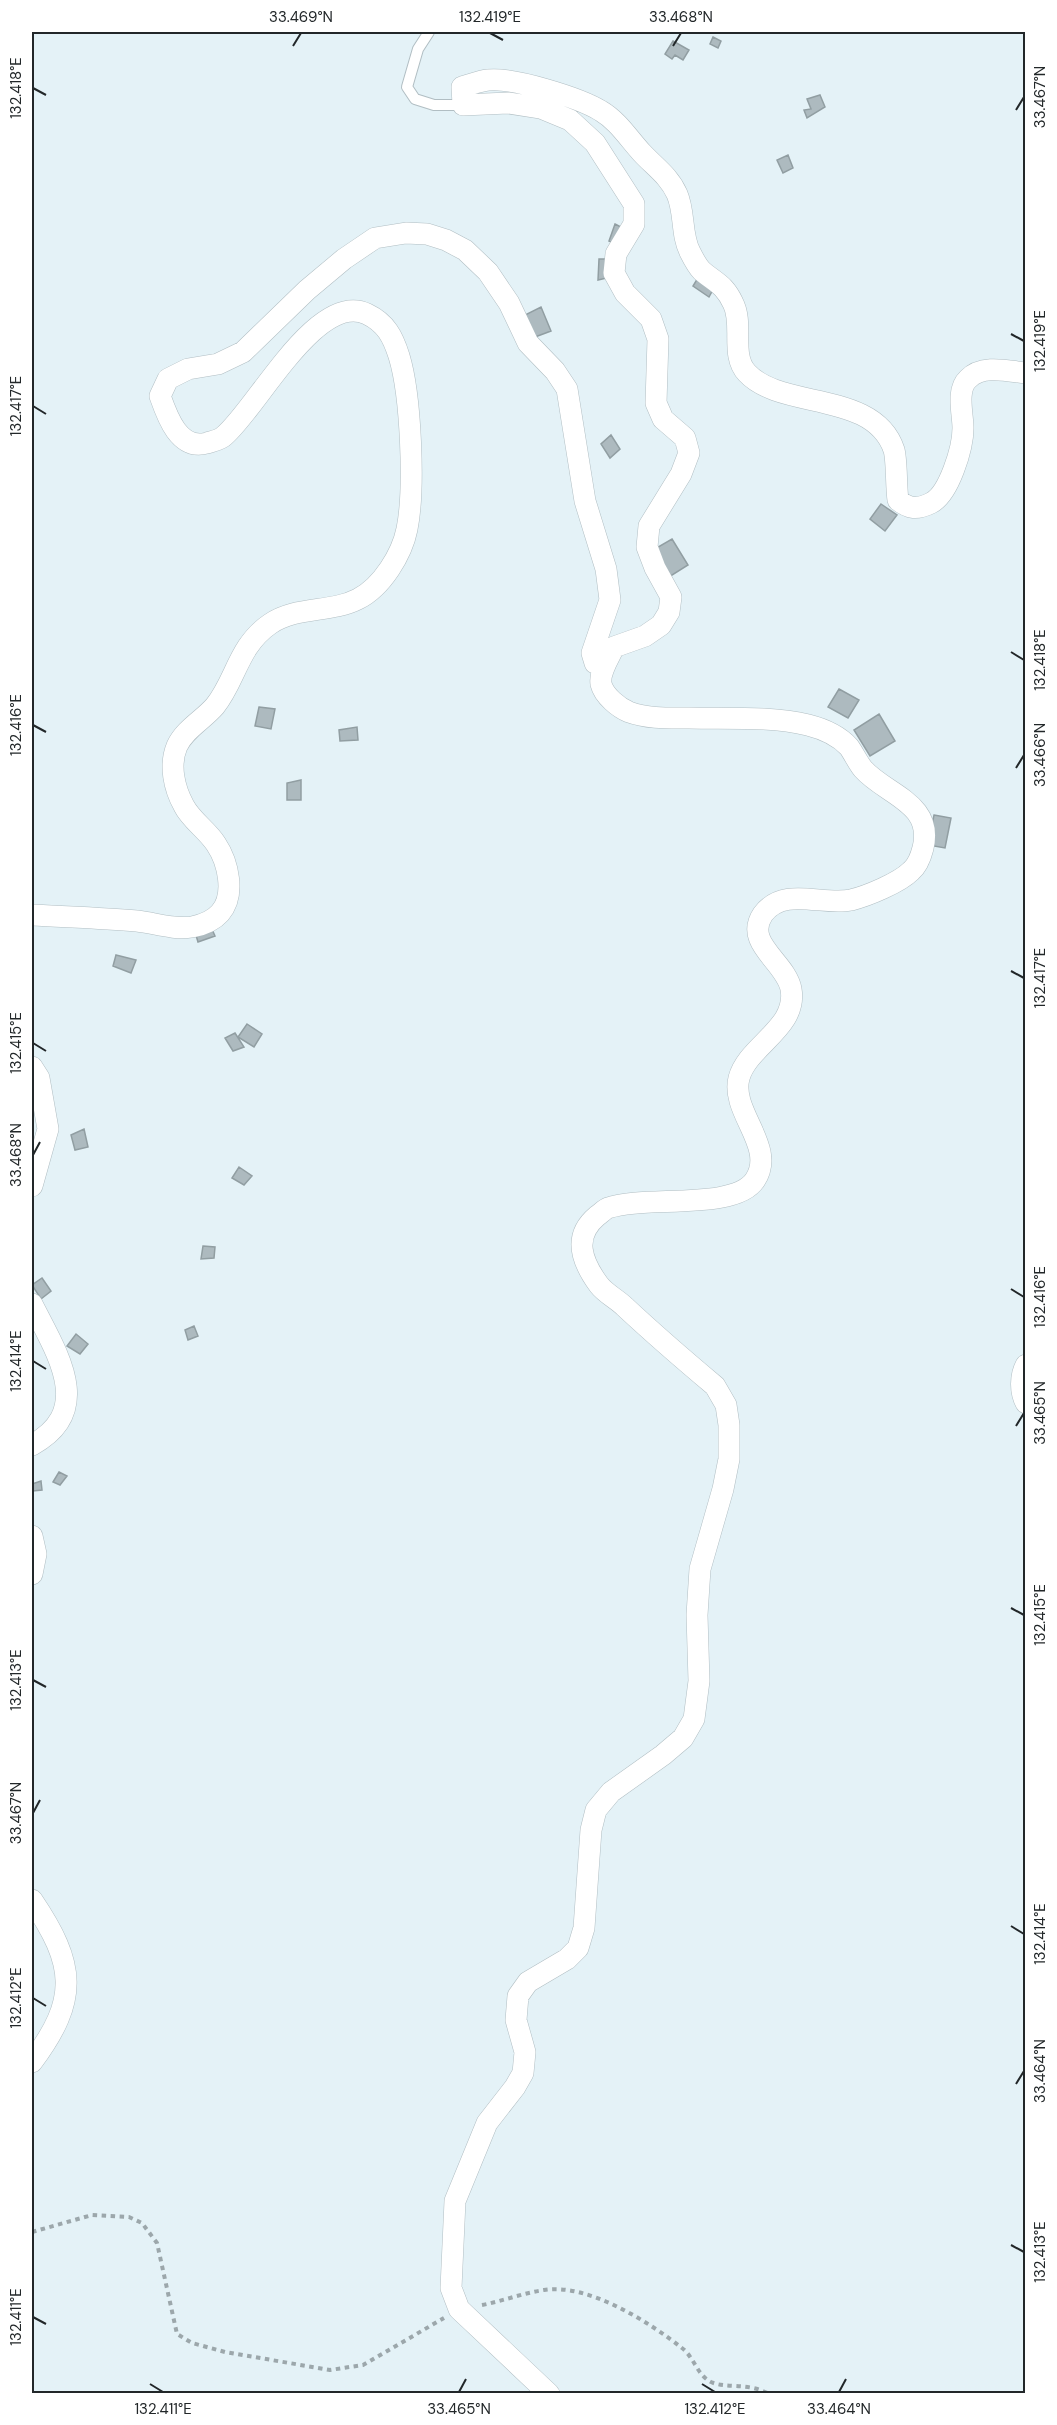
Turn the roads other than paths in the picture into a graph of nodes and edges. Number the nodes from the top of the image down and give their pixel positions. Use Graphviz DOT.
graph roads {
  1 [pos="429,32"];
  2 [pos="464,105"];
  3 [pos="1026,373"];
  4 [pos="604,667"];
  5 [pos="32,915"];
  6 [pos="32,1067"];
  7 [pos="32,1186"];
  8 [pos="32,1304"];
  9 [pos="1026,1365"];
  10 [pos="1026,1403"];
  11 [pos="32,1445"];
  12 [pos="32,1536"];
  13 [pos="32,1574"];
  14 [pos="32,1900"];
  15 [pos="32,2062"];
  16 [pos="549,2394"];
  1 -- 2 [label="lane"];
  2 -- 3 [label="street"];
  2 -- 4 [label="street"];
  4 -- 5 [label="street"];
  4 -- 16 [label="street"];
  6 -- 7 [label="street"];
  8 -- 11 [label="street"];
  9 -- 10 [label="street"];
  12 -- 13 [label="street"];
  14 -- 15 [label="street"];
}
